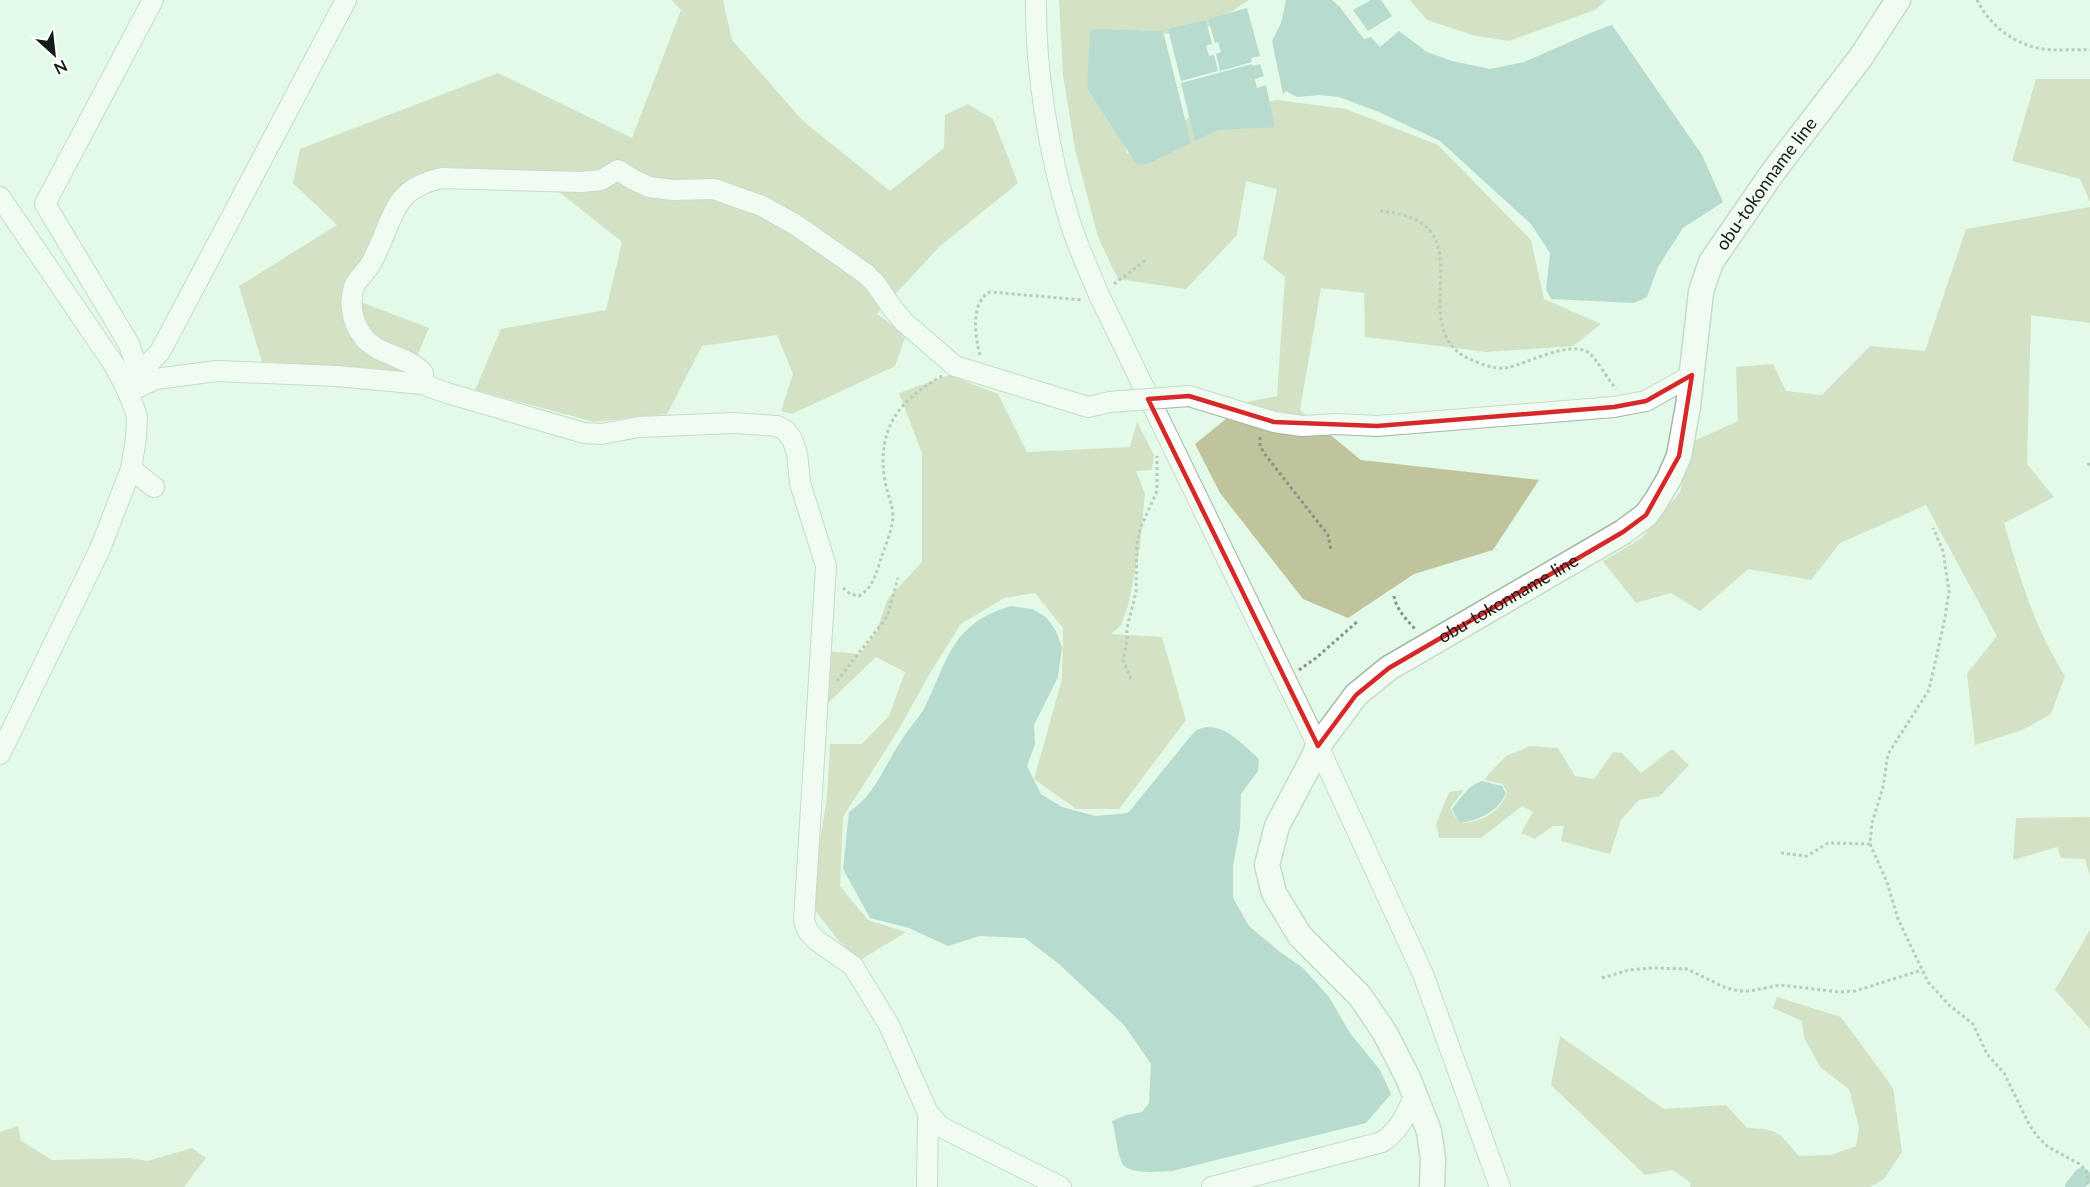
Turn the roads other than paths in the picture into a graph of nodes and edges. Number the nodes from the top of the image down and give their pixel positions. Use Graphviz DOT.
graph roads {
  1 [pos="153,0"];
  2 [pos="346,0"];
  3 [pos="1036,0"];
  4 [pos="1898,0"];
  5 [pos="0,197"];
  6 [pos="1692,375"];
  7 [pos="137,383"];
  8 [pos="422,384"];
  9 [pos="131,469"];
  10 [pos="154,487"];
  11 [pos="1318,746"];
  12 [pos="0,754"];
  13 [pos="1415,1094"];
  14 [pos="928,1113"];
  15 [pos="927,1187"];
  16 [pos="1061,1187"];
  17 [pos="1212,1187"];
  18 [pos="1432,1187"];
  19 [pos="1500,1187"];
  1 -- 7 [label="street"];
  2 -- 7 [label="street"];
  3 -- 11 [label="street"];
  4 -- 6 [label="main road, obu-tokonname line"];
  5 -- 7 [label="street"];
  6 -- 8 [label="street, bridge"];
  6 -- 11 [label="main road, obu-tokonname line"];
  7 -- 8 [label="street"];
  7 -- 9 [label="street"];
  8 -- 14 [label="street"];
  9 -- 10 [label="street"];
  9 -- 12 [label="street"];
  11 -- 13 [label="main road, obu-tokonname line"];
  11 -- 19 [label="street"];
  13 -- 17 [label="street"];
  13 -- 18 [label="main road, obu-tokonname line"];
  14 -- 15 [label="street"];
  14 -- 16 [label="street"];
}
